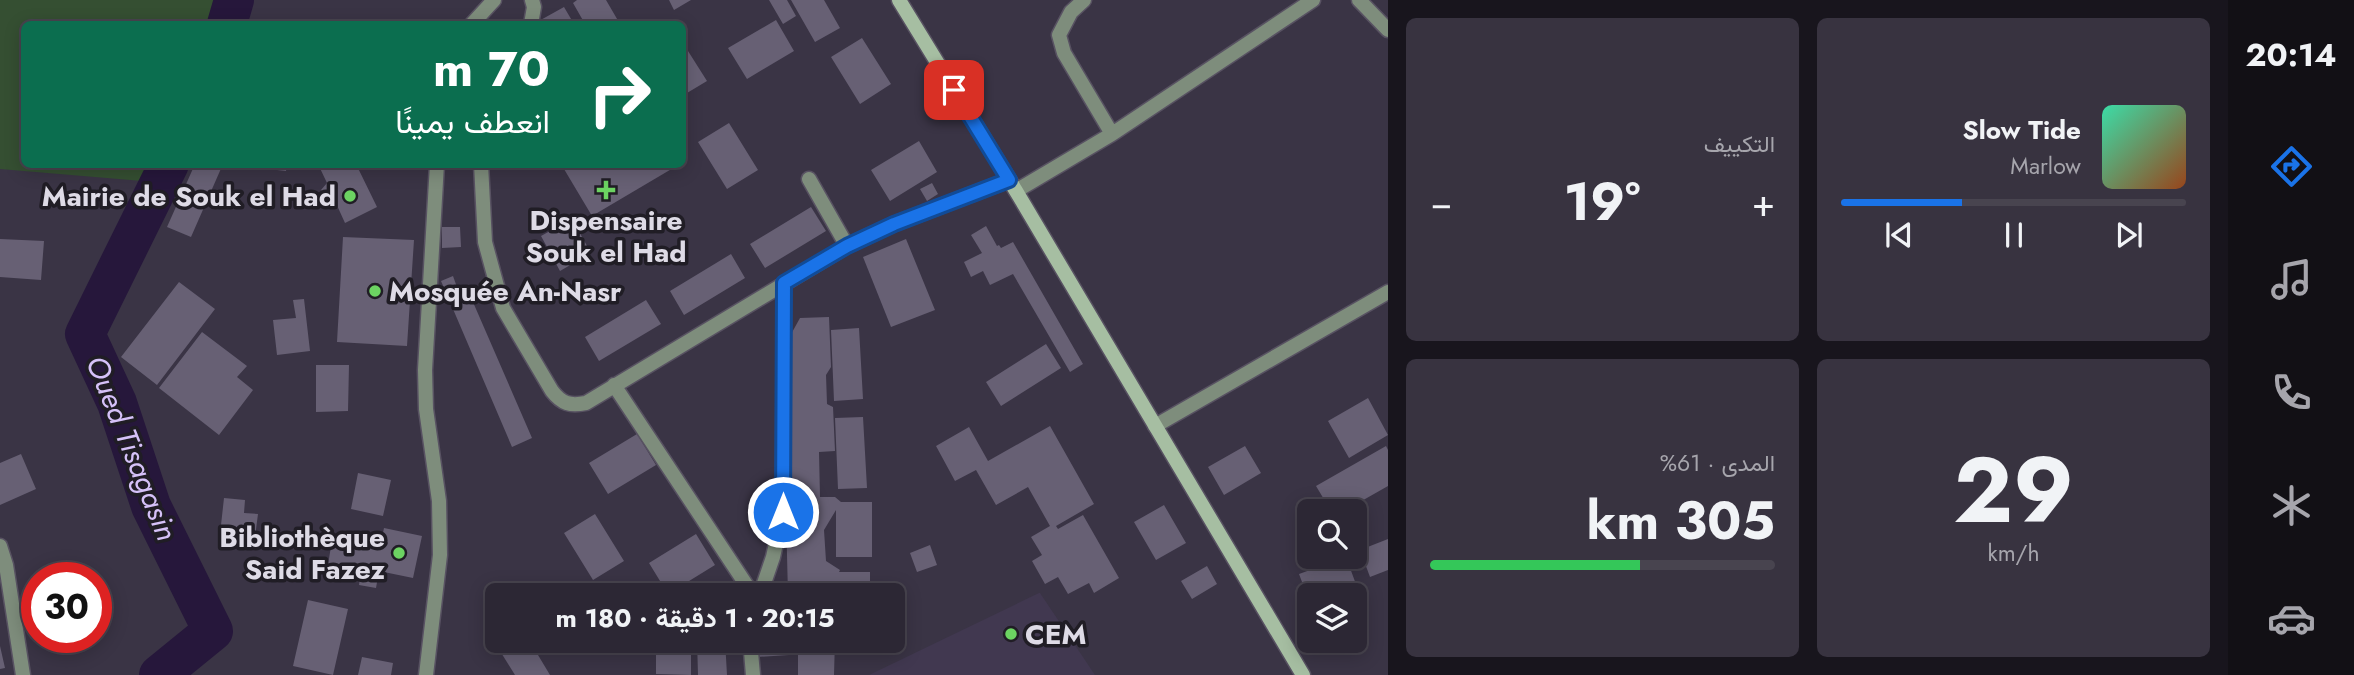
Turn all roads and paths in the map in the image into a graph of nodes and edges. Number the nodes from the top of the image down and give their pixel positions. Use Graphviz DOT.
graph roads {
  1 [pos="494,0"];
  2 [pos="532,0"];
  3 [pos="899,0"];
  4 [pos="1084,0"];
  5 [pos="1313,0"];
  6 [pos="1359,0"];
  7 [pos="475,21"];
  8 [pos="532,21"];
  9 [pos="1388,30"];
  10 [pos="1112,134"];
  11 [pos="438,168"];
  12 [pos="481,168"];
  13 [pos="809,179"];
  14 [pos="1012,185"];
  15 [pos="847,246"];
  16 [pos="784,283"];
  17 [pos="1388,292"];
  18 [pos="614,385"];
  19 [pos="1155,426"];
  20 [pos="0,546"];
  21 [pos="745,583"];
  22 [pos="764,583"];
  23 [pos="751,653"];
  24 [pos="23,675"];
  25 [pos="426,675"];
  26 [pos="753,675"];
  27 [pos="1303,675"];
  1 -- 7 [label="street"];
  2 -- 8 [label="street"];
  3 -- 14 [label="main road"];
  4 -- 10 [label="street"];
  5 -- 10 [label="street"];
  6 -- 9 [label="street"];
  10 -- 14 [label="street"];
  11 -- 25 [label="street"];
  12 -- 18 [label="street"];
  13 -- 15 [label="street"];
  14 -- 15 [label="street"];
  14 -- 19 [label="main road"];
  15 -- 16 [label="street"];
  16 -- 18 [label="street"];
  16 -- 22 [label="street"];
  17 -- 19 [label="street"];
  18 -- 21 [label="street"];
  19 -- 27 [label="main road"];
  20 -- 24 [label="street"];
  23 -- 26 [label="street"];
}
